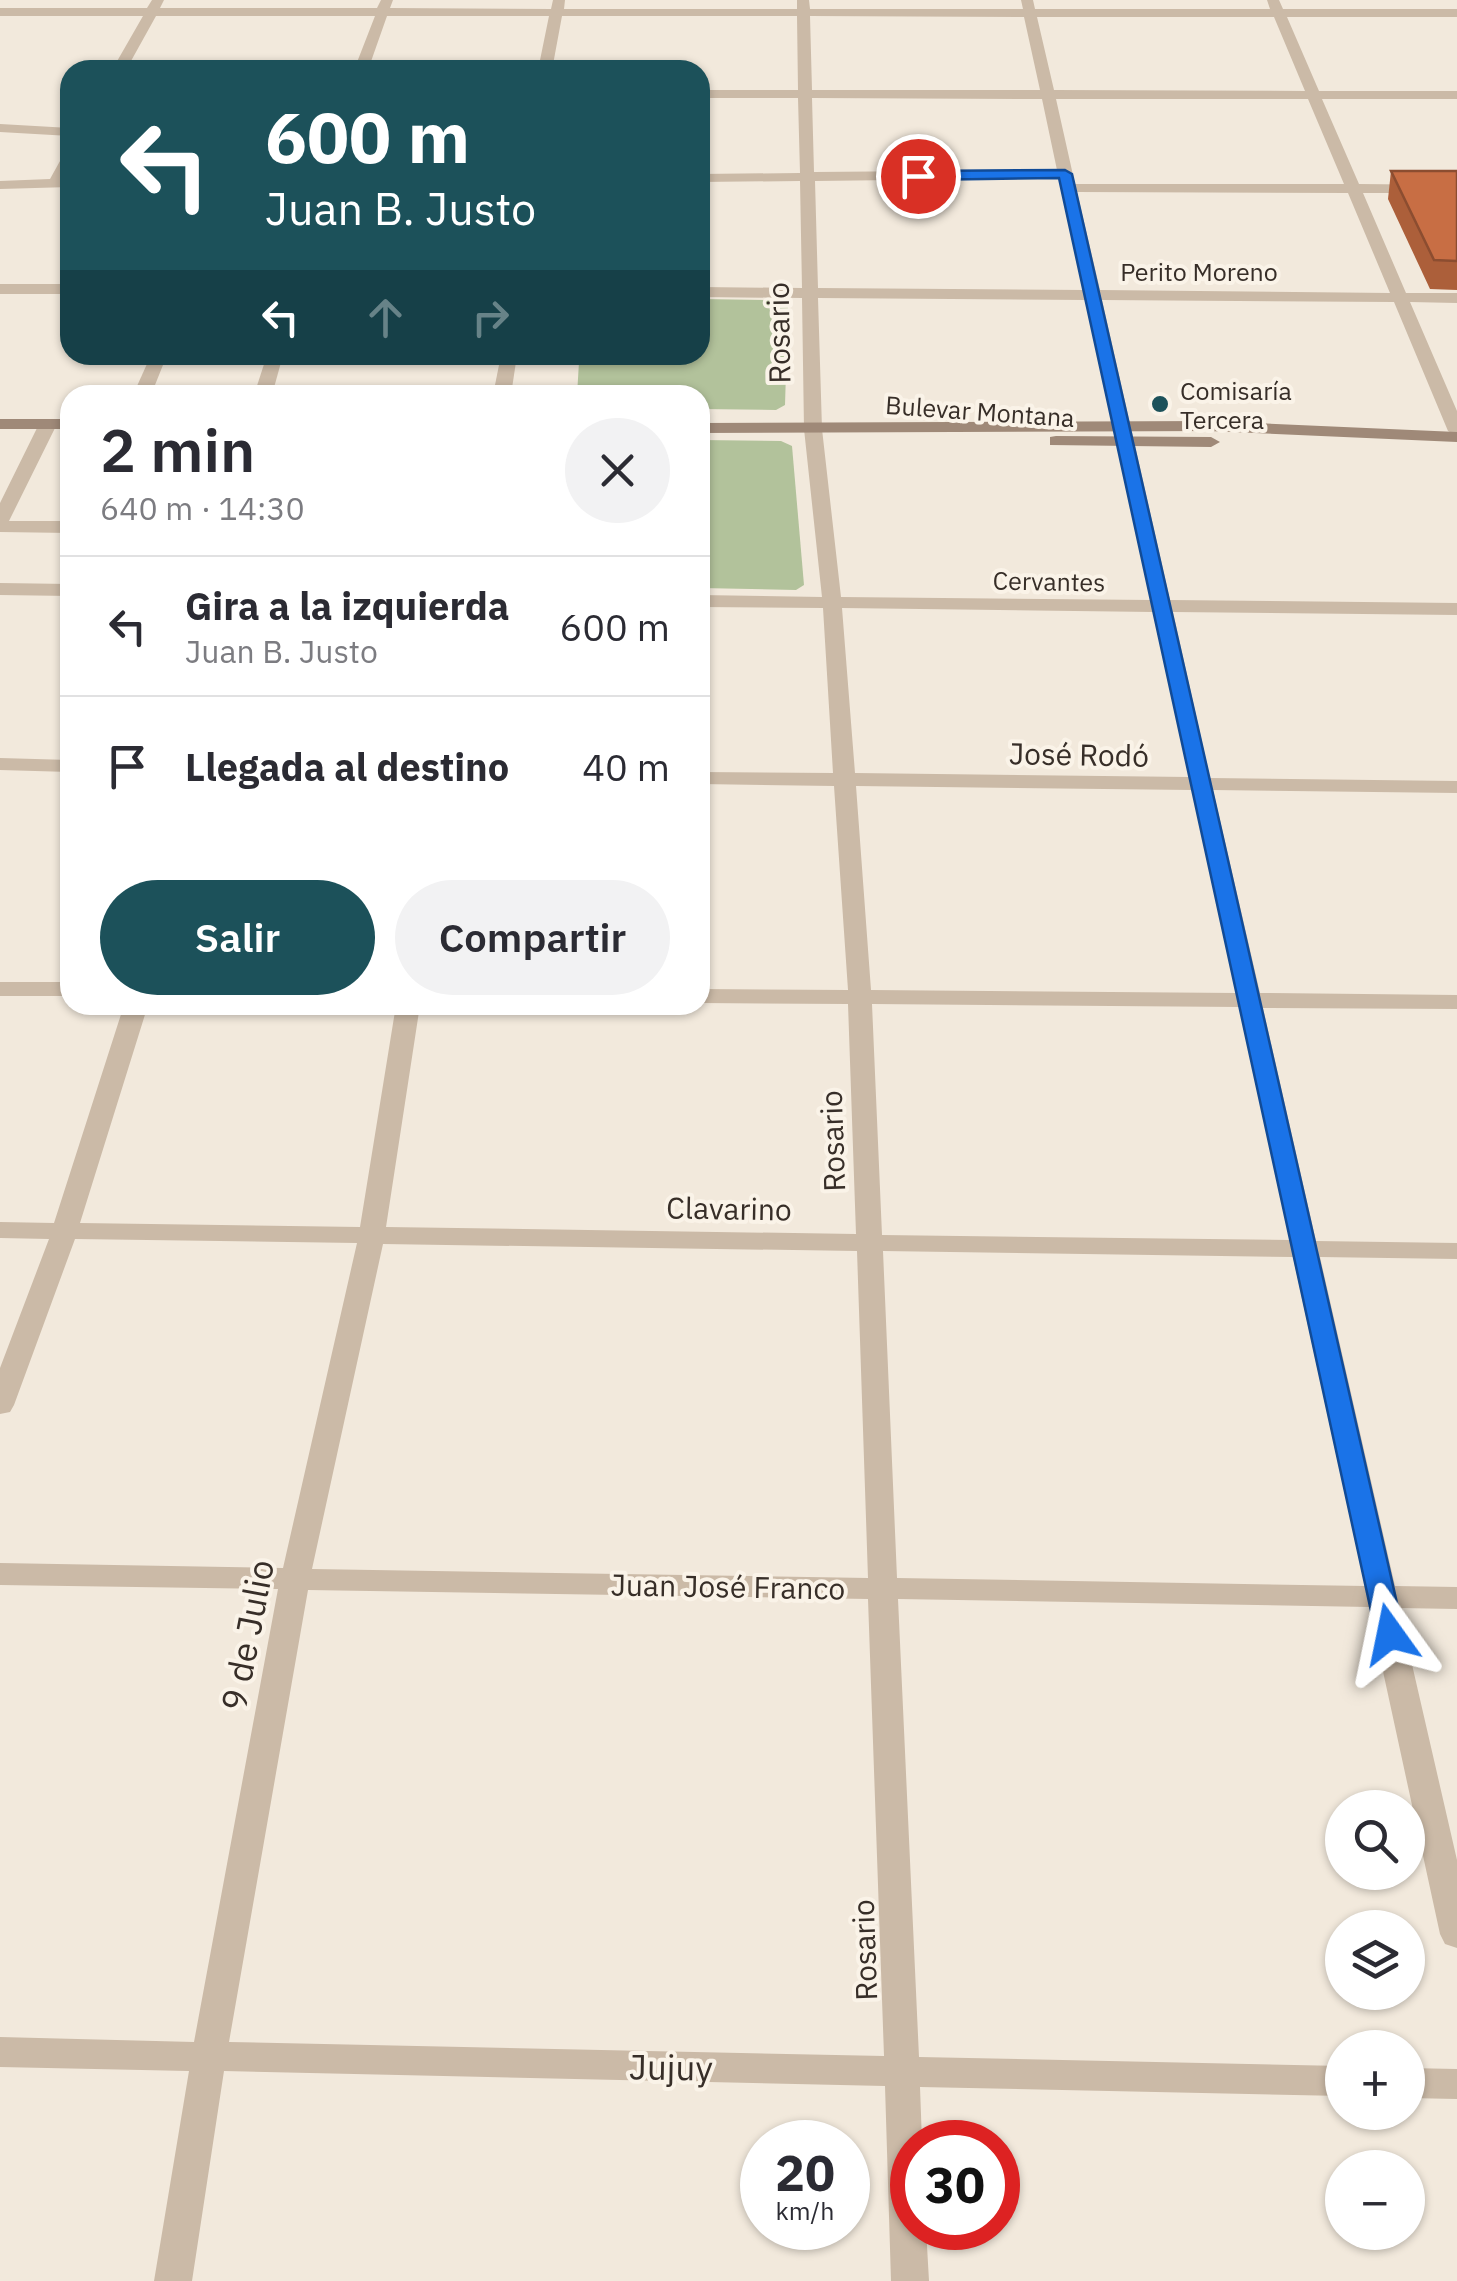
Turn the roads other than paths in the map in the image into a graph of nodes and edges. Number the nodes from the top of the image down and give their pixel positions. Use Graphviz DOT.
graph roads {
  1 [pos="155,6"];
  2 [pos="385,6"];
  3 [pos="558,6"];
  4 [pos="803,6"];
  5 [pos="1028,6"];
  6 [pos="1276,6"];
  7 [pos="0,12"];
  8 [pos="1457,13"];
  9 [pos="125,60"];
  10 [pos="365,60"];
  11 [pos="547,60"];
  12 [pos="710,94"];
  13 [pos="805,94"];
  14 [pos="1048,94"];
  15 [pos="1314,95"];
  16 [pos="1457,95"];
  17 [pos="0,128"];
  18 [pos="60,131"];
  19 [pos="807,177"];
  20 [pos="710,178"];
  21 [pos="1067,181"];
  22 [pos="60,183"];
  23 [pos="0,185"];
  24 [pos="1354,188"];
  25 [pos="1457,189"];
  26 [pos="60,288"];
  27 [pos="0,289"];
  28 [pos="710,292"];
  29 [pos="810,294"];
  30 [pos="1092,296"];
  31 [pos="1400,298"];
  32 [pos="1457,298"];
  33 [pos="0,424"];
  34 [pos="48,424"];
  35 [pos="60,424"];
  36 [pos="710,428"];
  37 [pos="813,429"];
  38 [pos="1125,434"];
  39 [pos="1457,434"];
  40 [pos="0,524"];
  41 [pos="60,527"];
  42 [pos="0,590"];
  43 [pos="60,590"];
  44 [pos="710,600"];
  45 [pos="832,604"];
  46 [pos="1161,607"];
  47 [pos="1457,609"];
  48 [pos="0,764"];
  49 [pos="60,766"];
  50 [pos="710,778"];
  51 [pos="846,782"];
  52 [pos="1200,786"];
  53 [pos="1457,787"];
  54 [pos="0,989"];
  55 [pos="60,990"];
  56 [pos="710,996"];
  57 [pos="860,998"];
  58 [pos="1248,1000"];
  59 [pos="1457,1002"];
  60 [pos="133,1015"];
  61 [pos="406,1015"];
  62 [pos="0,1230"];
  63 [pos="65,1230"];
  64 [pos="372,1235"];
  65 [pos="868,1243"];
  66 [pos="1302,1249"];
  67 [pos="1457,1252"];
  68 [pos="0,1405"];
  69 [pos="0,1574"];
  70 [pos="295,1580"];
  71 [pos="882,1588"];
  72 [pos="1382,1596"];
  73 [pos="1457,1598"];
  74 [pos="1457,1934"];
  75 [pos="0,2052"];
  76 [pos="209,2056"];
  77 [pos="902,2072"];
  78 [pos="1325,2082"];
  79 [pos="1425,2083"];
  80 [pos="1457,2084"];
  81 [pos="173,2281"];
  82 [pos="910,2281"];
  1 -- 2 [label="street"];
  1 -- 7 [label="street"];
  1 -- 9 [label="street"];
  2 -- 3 [label="street"];
  2 -- 10 [label="street"];
  3 -- 4 [label="street"];
  3 -- 11 [label="street"];
  4 -- 5 [label="street"];
  4 -- 13 [label="street, Rosario"];
  5 -- 6 [label="street"];
  5 -- 14 [label="street"];
  6 -- 8 [label="street"];
  6 -- 15 [label="street"];
  12 -- 13 [label="street"];
  13 -- 14 [label="street"];
  13 -- 19 [label="street, Rosario"];
  14 -- 15 [label="street"];
  14 -- 21 [label="street"];
  15 -- 16 [label="street"];
  15 -- 24 [label="street"];
  17 -- 18 [label="street"];
  19 -- 20 [label="street"];
  19 -- 21 [label="street"];
  19 -- 29 [label="street, Rosario"];
  21 -- 24 [label="street"];
  21 -- 30 [label="street"];
  22 -- 23 [label="street"];
  24 -- 25 [label="street"];
  24 -- 31 [label="street"];
  26 -- 27 [label="street"];
  28 -- 29 [label="street, Perito Moreno"];
  29 -- 30 [label="street, Perito Moreno"];
  29 -- 37 [label="street, Rosario"];
  30 -- 31 [label="street, Perito Moreno"];
  30 -- 38 [label="street"];
  31 -- 32 [label="street, Perito Moreno"];
  31 -- 39 [label="street"];
  33 -- 34 [label="main road"];
  34 -- 35 [label="main road"];
  34 -- 40 [label="street"];
  36 -- 37 [label="main road, Bulevar Montana"];
  37 -- 38 [label="main road, Bulevar Montana"];
  37 -- 45 [label="street, Rosario"];
  38 -- 39 [label="main road, Bulevar Montana"];
  38 -- 46 [label="street"];
  40 -- 41 [label="street"];
  42 -- 43 [label="street"];
  44 -- 45 [label="street, Cervantes"];
  45 -- 46 [label="street, Cervantes"];
  45 -- 51 [label="street, Rosario"];
  46 -- 47 [label="street, Cervantes"];
  46 -- 52 [label="street"];
  48 -- 49 [label="street"];
  50 -- 51 [label="street, José Rodó"];
  51 -- 52 [label="street, José Rodó"];
  51 -- 57 [label="street, Rosario"];
  52 -- 53 [label="street, José Rodó"];
  52 -- 58 [label="street"];
  54 -- 55 [label="street"];
  56 -- 57 [label="street"];
  57 -- 58 [label="street"];
  57 -- 65 [label="street, Rosario"];
  58 -- 59 [label="street"];
  58 -- 66 [label="street"];
  60 -- 63 [label="street"];
  61 -- 64 [label="street, 9 de Julio"];
  62 -- 63 [label="street, Clavarino"];
  63 -- 64 [label="street, Clavarino"];
  63 -- 68 [label="street"];
  64 -- 65 [label="street, Clavarino"];
  64 -- 70 [label="street, 9 de Julio"];
  65 -- 66 [label="street, Clavarino"];
  65 -- 71 [label="street, Rosario"];
  66 -- 67 [label="street, Clavarino"];
  66 -- 72 [label="street"];
  69 -- 70 [label="street, Juan José Franco"];
  70 -- 71 [label="street, Juan José Franco"];
  70 -- 76 [label="street, 9 de Julio"];
  71 -- 72 [label="street, Juan José Franco"];
  71 -- 77 [label="street, Rosario"];
  72 -- 73 [label="street, Juan José Franco"];
  72 -- 74 [label="street"];
  75 -- 76 [label="street, Jujuy"];
  76 -- 77 [label="street, Jujuy"];
  76 -- 81 [label="street, 9 de Julio"];
  77 -- 78 [label="street, Jujuy"];
  77 -- 82 [label="street, Rosario"];
  79 -- 80 [label="street"];
}
